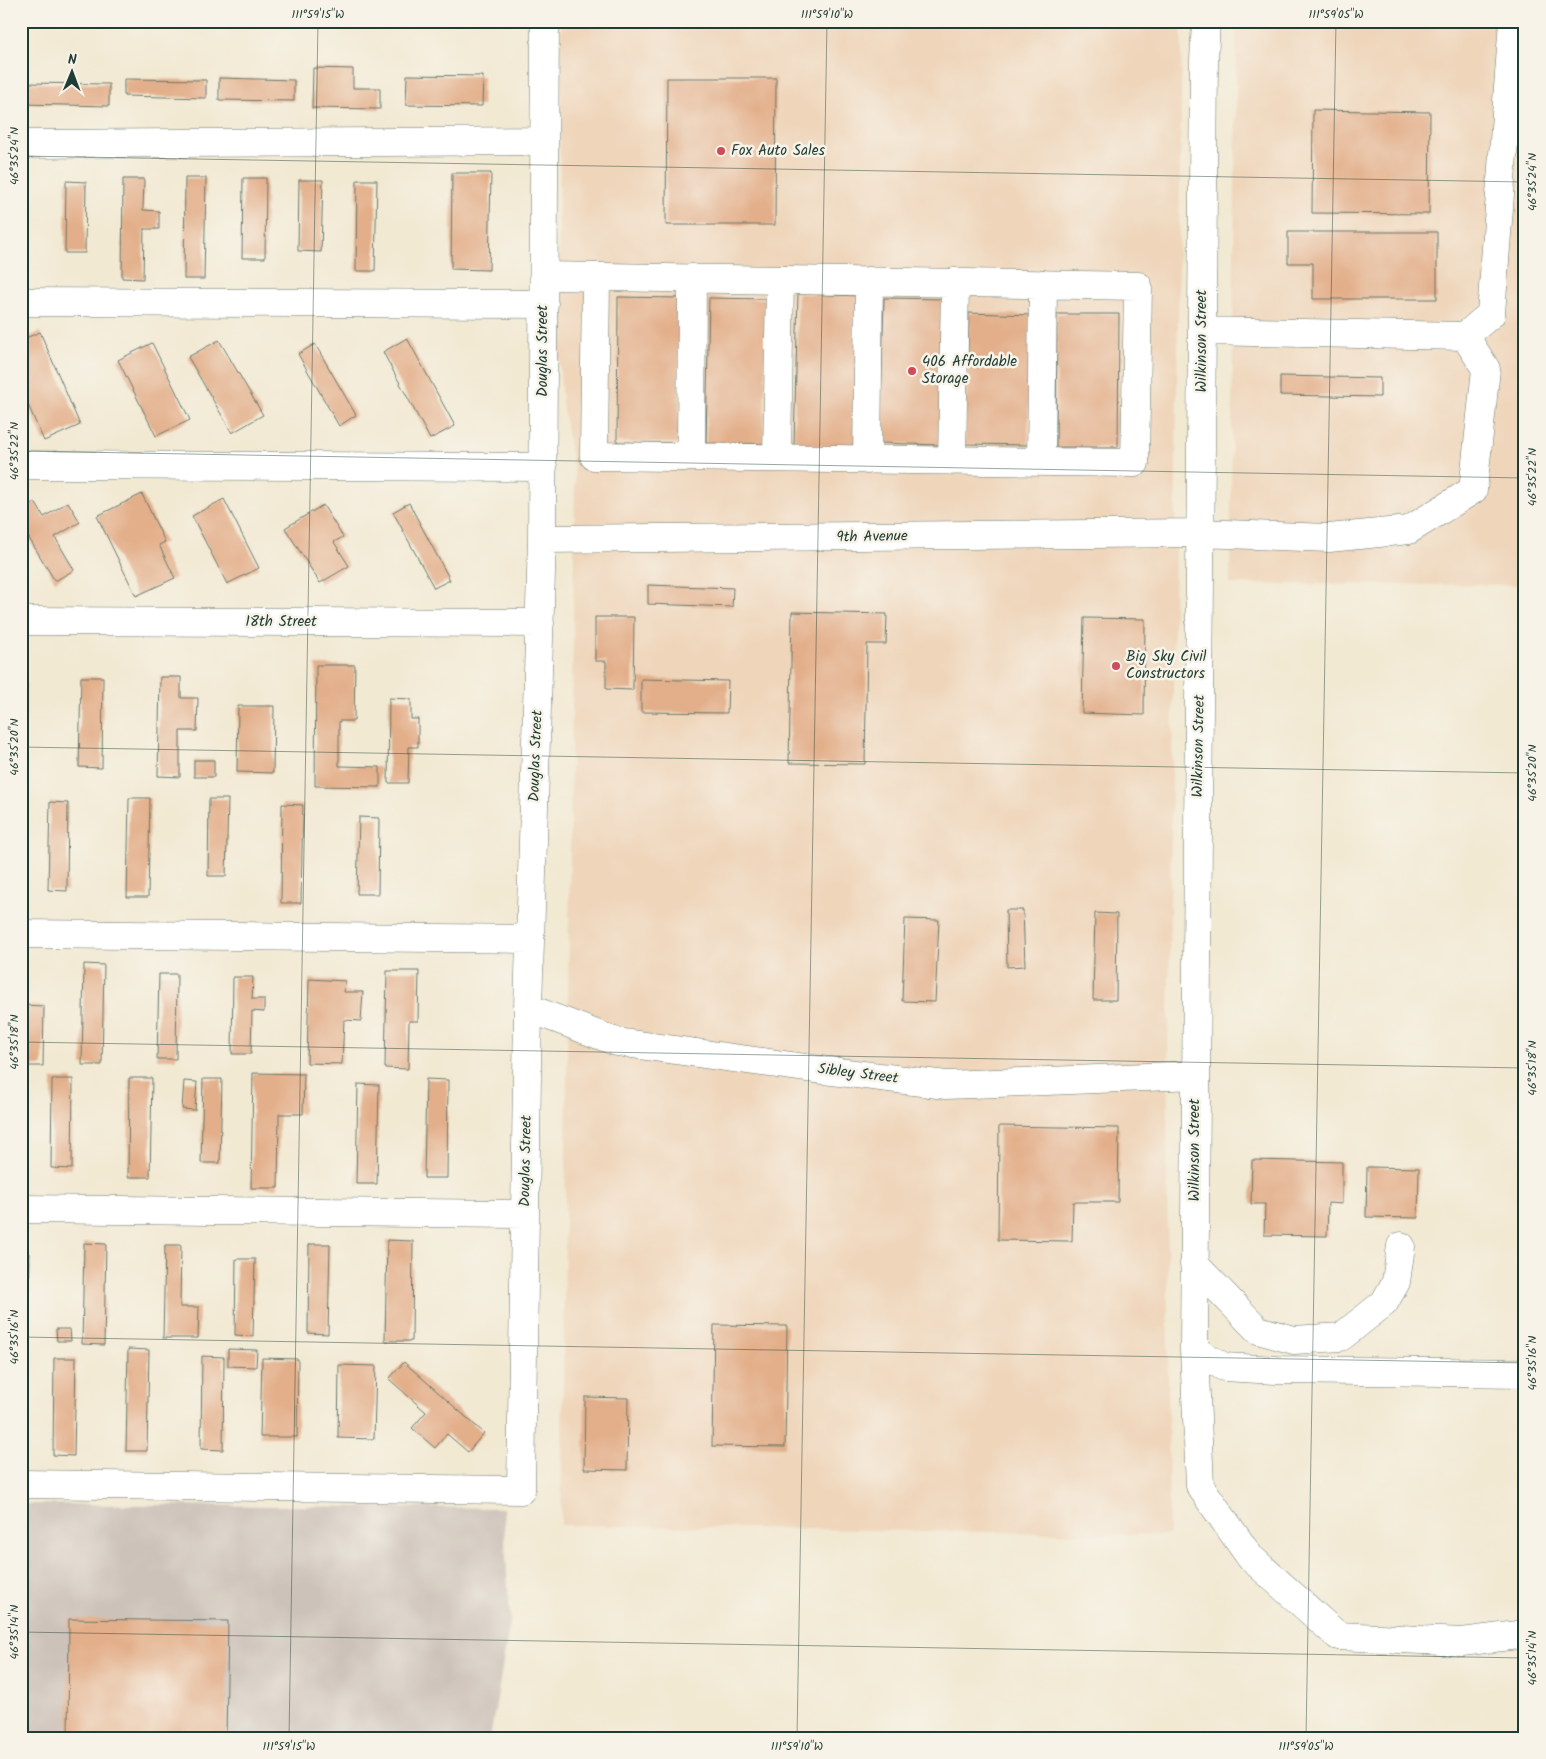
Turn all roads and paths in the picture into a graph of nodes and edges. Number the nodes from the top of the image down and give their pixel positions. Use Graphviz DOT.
graph roads {
  1 [pos="545,21"];
  2 [pos="1206,21"];
  3 [pos="1513,21"];
  4 [pos="544,141"];
  5 [pos="21,144"];
  6 [pos="544,276"];
  7 [pos="596,277"];
  8 [pos="692,278"];
  9 [pos="780,280"];
  10 [pos="868,281"];
  11 [pos="955,282"];
  12 [pos="1043,284"];
  13 [pos="21,302"];
  14 [pos="544,304"];
  15 [pos="1491,314"];
  16 [pos="1202,331"];
  17 [pos="1465,336"];
  18 [pos="1486,369"];
  19 [pos="691,457"];
  20 [pos="777,458"];
  21 [pos="867,460"];
  22 [pos="952,461"];
  23 [pos="1041,462"];
  24 [pos="21,465"];
  25 [pos="543,467"];
  26 [pos="1201,533"];
  27 [pos="542,539"];
  28 [pos="21,621"];
  29 [pos="540,623"];
  30 [pos="21,934"];
  31 [pos="530,939"];
  32 [pos="528,1008"];
  33 [pos="1196,1075"];
  34 [pos="21,1209"];
  35 [pos="525,1214"];
  36 [pos="1401,1246"];
  37 [pos="1194,1264"];
  38 [pos="1194,1350"];
  39 [pos="1525,1373"];
  40 [pos="21,1484"];
  41 [pos="1525,1634"];
  1 -- 4 [label="street, Douglas Street"];
  2 -- 16 [label="street, Wilkinson Street"];
  3 -- 15 [label="street"];
  4 -- 5 [label="street"];
  4 -- 6 [label="street, Douglas Street"];
  6 -- 7 [label="street"];
  6 -- 14 [label="street, Douglas Street"];
  7 -- 8 [label="street"];
  7 -- 19 [label="street"];
  8 -- 9 [label="street"];
  8 -- 19 [label="street"];
  9 -- 10 [label="street"];
  9 -- 20 [label="street"];
  10 -- 11 [label="street"];
  10 -- 21 [label="street"];
  11 -- 12 [label="street"];
  11 -- 22 [label="street"];
  12 -- 23 [label="street"];
  12 -- 23 [label="street"];
  13 -- 14 [label="street"];
  14 -- 25 [label="street, Douglas Street"];
  15 -- 17 [label="street"];
  15 -- 18 [label="street"];
  16 -- 17 [label="street"];
  16 -- 26 [label="street, Wilkinson Street"];
  17 -- 18 [label="street"];
  18 -- 26 [label="street, 9th Avenue"];
  19 -- 20 [label="street"];
  20 -- 21 [label="street"];
  21 -- 22 [label="street"];
  22 -- 23 [label="street"];
  24 -- 25 [label="street"];
  25 -- 27 [label="street, Douglas Street"];
  26 -- 27 [label="street, 9th Avenue"];
  26 -- 33 [label="street, Wilkinson Street"];
  27 -- 29 [label="street, Douglas Street"];
  28 -- 29 [label="street, 18th Street"];
  29 -- 31 [label="street, Douglas Street"];
  30 -- 31 [label="street"];
  31 -- 32 [label="street, Douglas Street"];
  32 -- 33 [label="street, Sibley Street"];
  32 -- 35 [label="street, Douglas Street"];
  33 -- 37 [label="street, Wilkinson Street"];
  34 -- 35 [label="street"];
  35 -- 40 [label="street, Douglas Street"];
  36 -- 37 [label="street"];
  37 -- 38 [label="street, Wilkinson Street"];
  38 -- 39 [label="street"];
  38 -- 41 [label="street, Wilkinson Street"];
}
